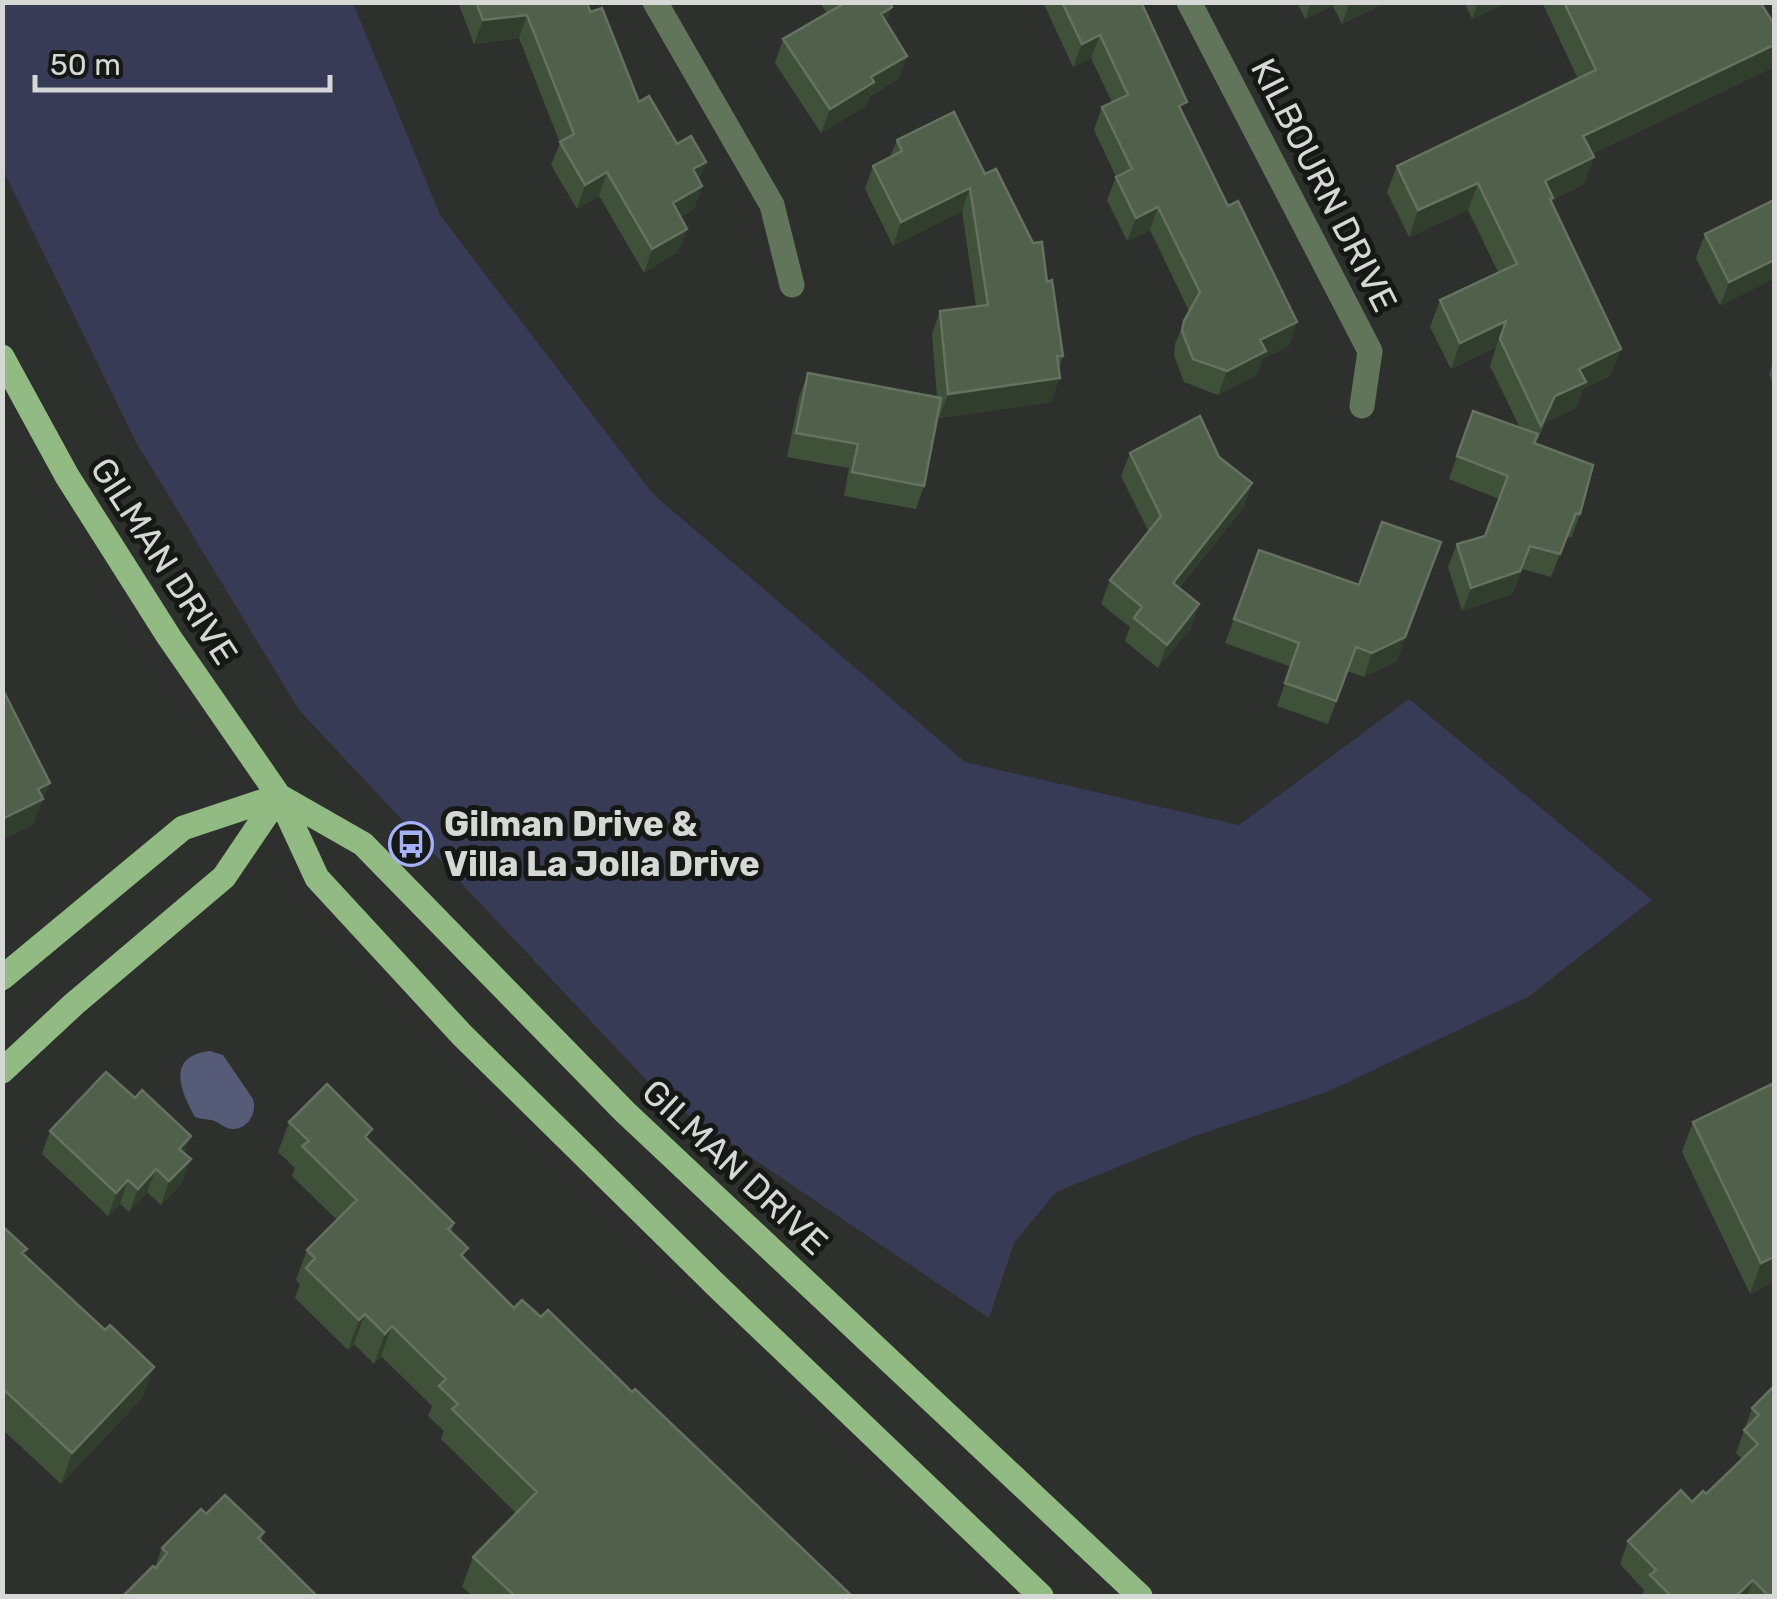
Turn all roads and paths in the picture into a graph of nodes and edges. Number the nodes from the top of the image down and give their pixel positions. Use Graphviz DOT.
graph roads {
  1 [pos="655,2"];
  2 [pos="1190,2"];
  3 [pos="792,285"];
  4 [pos="2,357"];
  5 [pos="1362,406"];
  6 [pos="279,796"];
  7 [pos="2,978"];
  8 [pos="2,1071"];
  9 [pos="1041,1596"];
  10 [pos="1140,1596"];
  1 -- 3 [label="street"];
  2 -- 5 [label="street, KILBOURN DRIVE"];
  4 -- 6 [label="main road, GILMAN DRIVE"];
  6 -- 7 [label="main road"];
  6 -- 8 [label="main road"];
  6 -- 9 [label="main road, GILMAN DRIVE"];
  6 -- 10 [label="main road, GILMAN DRIVE"];
}
